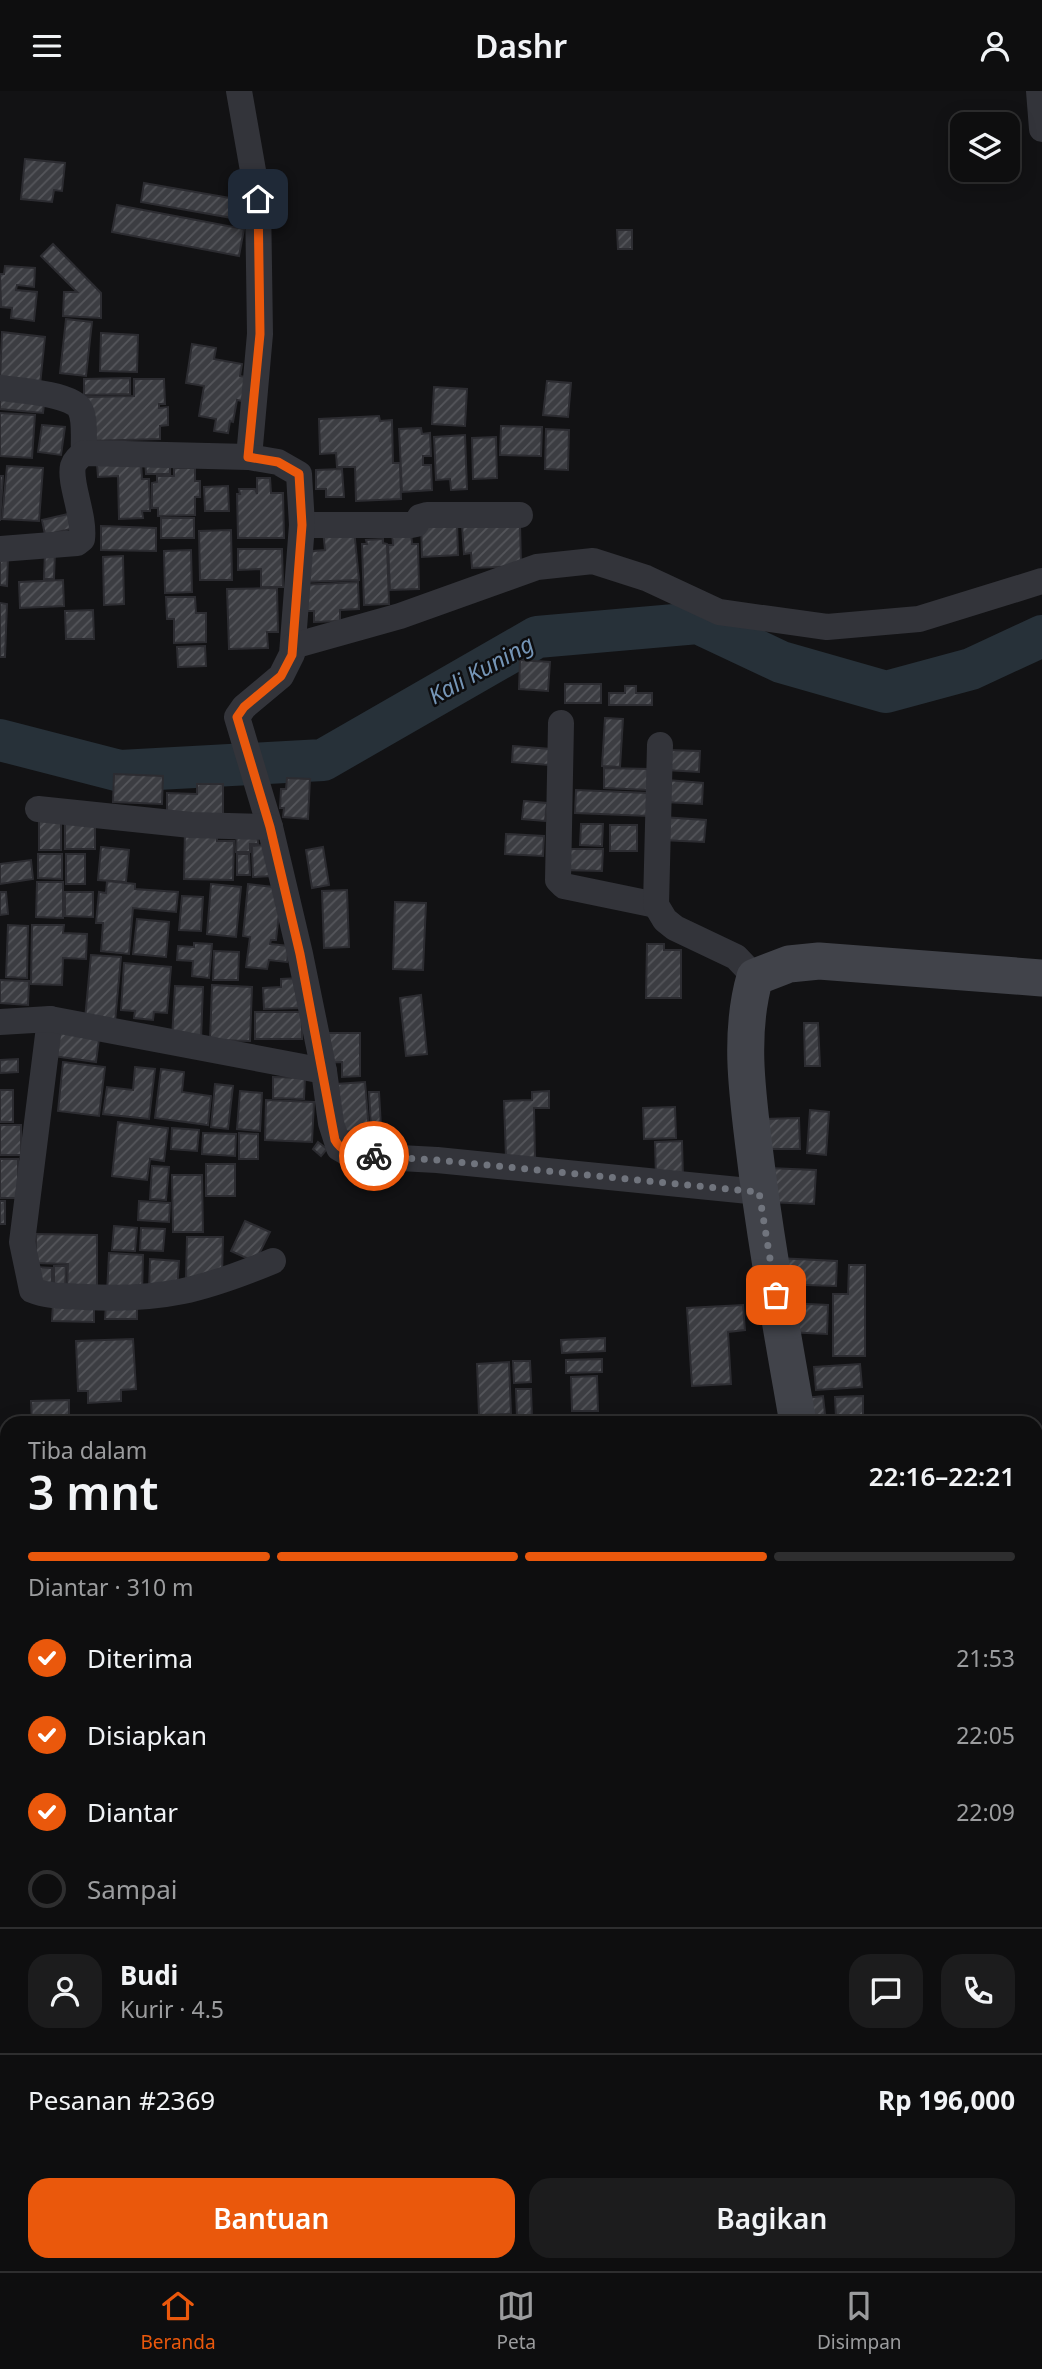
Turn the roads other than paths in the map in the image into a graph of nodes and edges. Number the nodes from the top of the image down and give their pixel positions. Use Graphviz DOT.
graph roads {
  1 [pos="239,91"];
  2 [pos="1039,91"];
  3 [pos="1042,129"];
  4 [pos="0,388"];
  5 [pos="84,453"];
  6 [pos="248,457"];
  7 [pos="520,515"];
  8 [pos="302,525"];
  9 [pos="0,549"];
  10 [pos="1042,582"];
  11 [pos="293,646"];
  12 [pos="561,723"];
  13 [pos="660,745"];
  14 [pos="38,809"];
  15 [pos="266,817"];
  16 [pos="656,905"];
  17 [pos="754,977"];
  18 [pos="1042,978"];
  19 [pos="50,1019"];
  20 [pos="0,1022"];
  21 [pos="324,1071"];
  22 [pos="759,1192"];
  23 [pos="273,1261"];
  24 [pos="797,1416"];
  1 -- 6 [label="street"];
  2 -- 3 [label="street"];
  4 -- 5 [label="street"];
  5 -- 6 [label="street"];
  5 -- 9 [label="street"];
  6 -- 8 [label="street"];
  7 -- 8 [label="street"];
  8 -- 11 [label="street"];
  10 -- 11 [label="street"];
  11 -- 15 [label="street"];
  12 -- 16 [label="street"];
  13 -- 16 [label="street"];
  14 -- 15 [label="street"];
  15 -- 21 [label="street"];
  16 -- 17 [label="street"];
  17 -- 18 [label="main road"];
  17 -- 22 [label="main road"];
  19 -- 20 [label="street"];
  19 -- 21 [label="street"];
  19 -- 23 [label="street"];
  21 -- 22 [label="street"];
  22 -- 24 [label="main road"];
}
